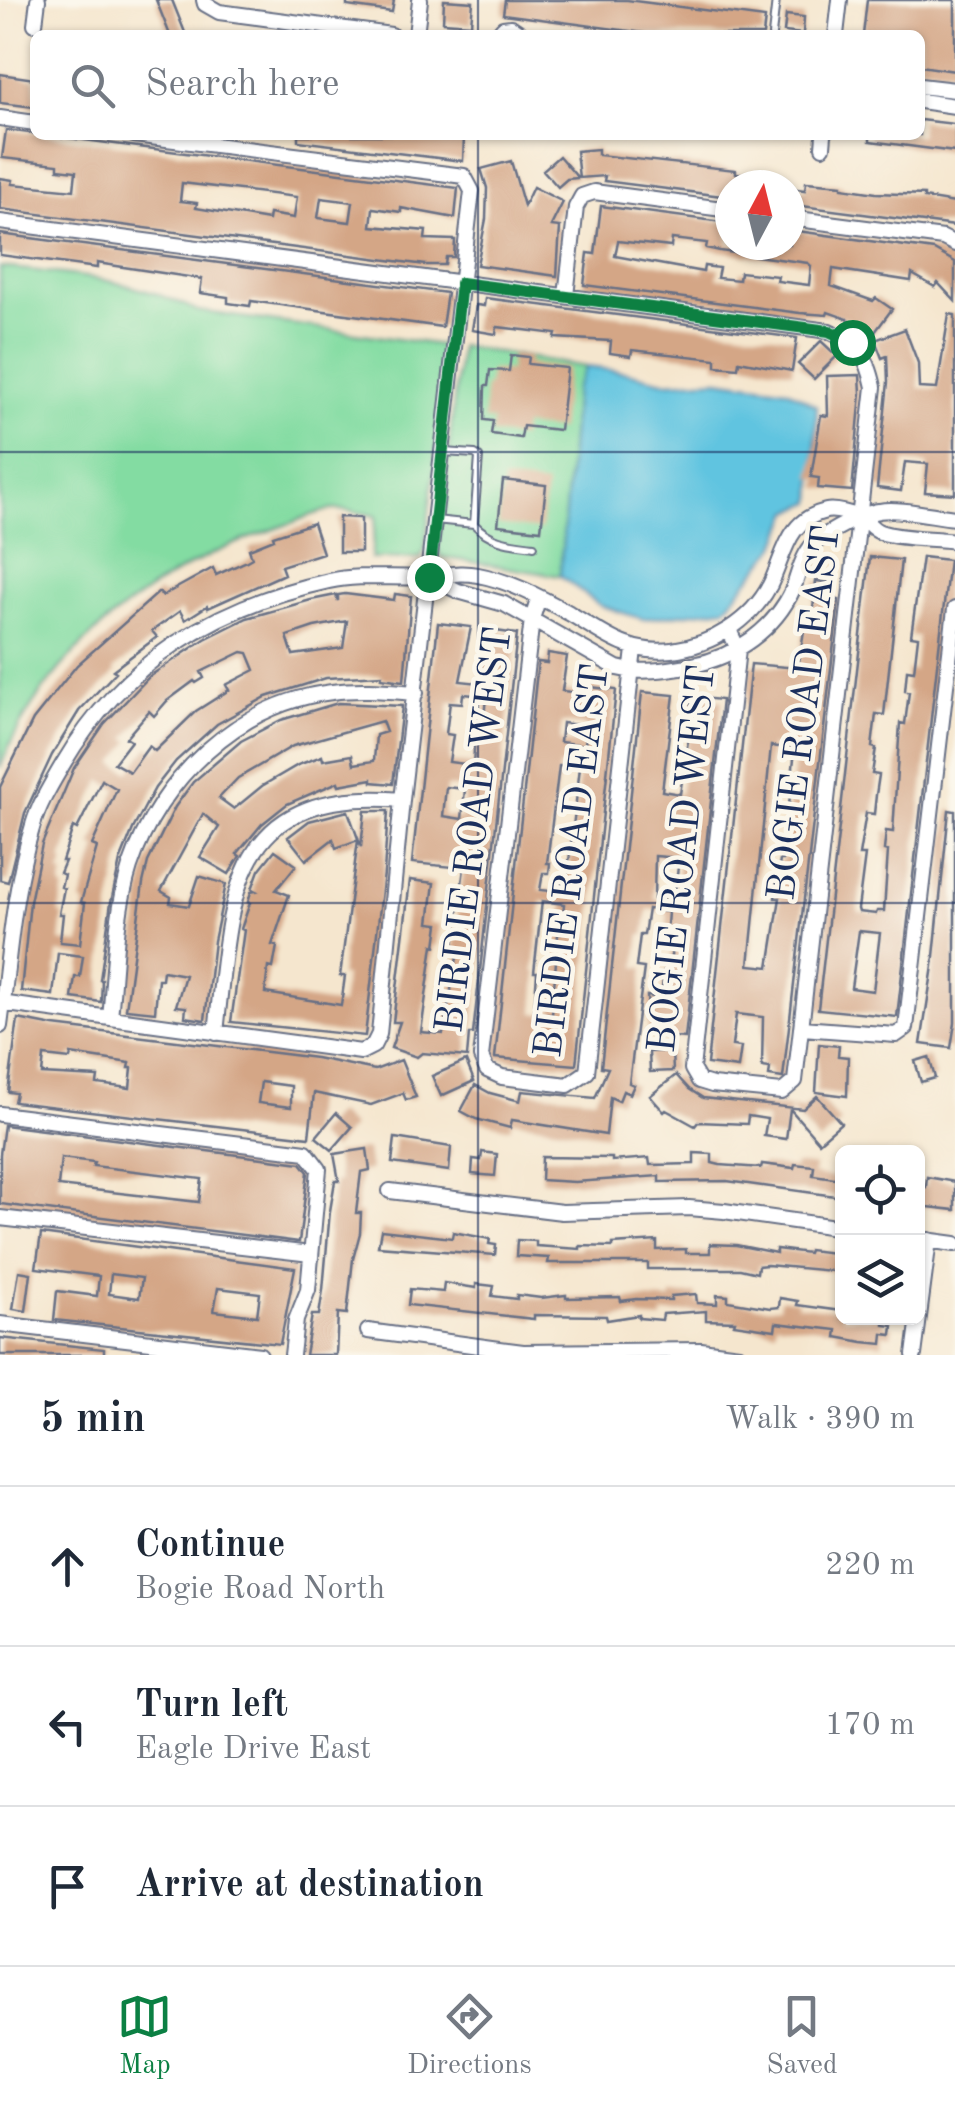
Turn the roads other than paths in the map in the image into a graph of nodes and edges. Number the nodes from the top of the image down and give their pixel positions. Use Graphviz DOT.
graph roads {
  1 [pos="38,0"];
  2 [pos="420,0"];
  3 [pos="776,0"];
  4 [pos="840,0"];
  5 [pos="204,2"];
  6 [pos="34,24"];
  7 [pos="354,30"];
  8 [pos="417,30"];
  9 [pos="773,30"];
  10 [pos="837,30"];
  11 [pos="925,87"];
  12 [pos="955,90"];
  13 [pos="925,102"];
  14 [pos="955,106"];
  15 [pos="0,118"];
  16 [pos="30,122"];
  17 [pos="174,140"];
  18 [pos="715,208"];
  19 [pos="805,220"];
  20 [pos="0,222"];
  21 [pos="955,244"];
  22 [pos="461,283"];
  23 [pos="566,296"];
  24 [pos="443,452"];
  25 [pos="861,518"];
  26 [pos="955,518"];
  27 [pos="435,520"];
  28 [pos="474,524"];
  29 [pos="955,540"];
  30 [pos="534,546"];
  31 [pos="429,577"];
  32 [pos="538,597"];
  33 [pos="955,608"];
  34 [pos="532,619"];
  35 [pos="729,630"];
  36 [pos="634,649"];
  37 [pos="738,649"];
  38 [pos="630,671"];
  39 [pos="416,693"];
  40 [pos="402,800"];
  41 [pos="2,1004"];
  42 [pos="110,1018"];
  43 [pos="0,1026"];
  44 [pos="802,1028"];
  45 [pos="216,1032"];
  46 [pos="578,1080"];
  47 [pos="782,1092"];
  48 [pos="0,1114"];
  49 [pos="390,1192"];
  50 [pos="0,1218"];
  51 [pos="835,1227"];
  52 [pos="925,1239"];
  53 [pos="955,1244"];
  54 [pos="310,1254"];
  55 [pos="0,1324"];
  56 [pos="916,1325"];
  57 [pos="368,1330"];
  58 [pos="634,1353"];
  59 [pos="260,1355"];
  60 [pos="292,1355"];
  61 [pos="739,1355"];
  62 [pos="914,1355"];
  1 -- 6 [label="street"];
  2 -- 8 [label="street"];
  3 -- 9 [label="lane"];
  4 -- 10 [label="street"];
  5 -- 7 [label="street"];
  11 -- 12 [label="street"];
  13 -- 14 [label="street"];
  15 -- 16 [label="street"];
  17 -- 22 [label="street"];
  18 -- 23 [label="street"];
  19 -- 21 [label="street"];
  20 -- 22 [label="street"];
  22 -- 23 [label="street"];
  22 -- 24 [label="street"];
  23 -- 25 [label="street, BOGIE ROAD EAST"];
  24 -- 27 [label="street"];
  24 -- 28 [label="lane"];
  25 -- 26 [label="street"];
  25 -- 29 [label="street"];
  25 -- 35 [label="street"];
  25 -- 37 [label="street"];
  25 -- 44 [label="street, BOGIE ROAD EAST"];
  27 -- 28 [label="lane"];
  27 -- 31 [label="street"];
  28 -- 30 [label="lane"];
  31 -- 32 [label="street"];
  31 -- 34 [label="street"];
  31 -- 39 [label="street"];
  31 -- 41 [label="street"];
  32 -- 34 [label="street, BIRDIE ROAD WEST"];
  32 -- 36 [label="street"];
  33 -- 44 [label="street"];
  34 -- 38 [label="street"];
  34 -- 46 [label="street, BIRDIE ROAD WEST"];
  35 -- 36 [label="street"];
  35 -- 37 [label="street, BOGIE ROAD WEST"];
  36 -- 38 [label="street, BIRDIE ROAD EAST"];
  37 -- 38 [label="street"];
  37 -- 47 [label="street, BOGIE ROAD WEST"];
  38 -- 46 [label="street, BIRDIE ROAD EAST"];
  39 -- 40 [label="street"];
  39 -- 42 [label="street"];
  40 -- 45 [label="street"];
  40 -- 45 [label="street"];
  41 -- 42 [label="street"];
  41 -- 43 [label="street"];
  42 -- 45 [label="street"];
  44 -- 47 [label="street, BOGIE ROAD EAST"];
  48 -- 54 [label="street"];
  49 -- 51 [label="street"];
  50 -- 54 [label="street"];
  52 -- 53 [label="street"];
  54 -- 60 [label="street"];
  55 -- 59 [label="street"];
  56 -- 62 [label="street"];
  57 -- 58 [label="street"];
  58 -- 61 [label="street"];
}
